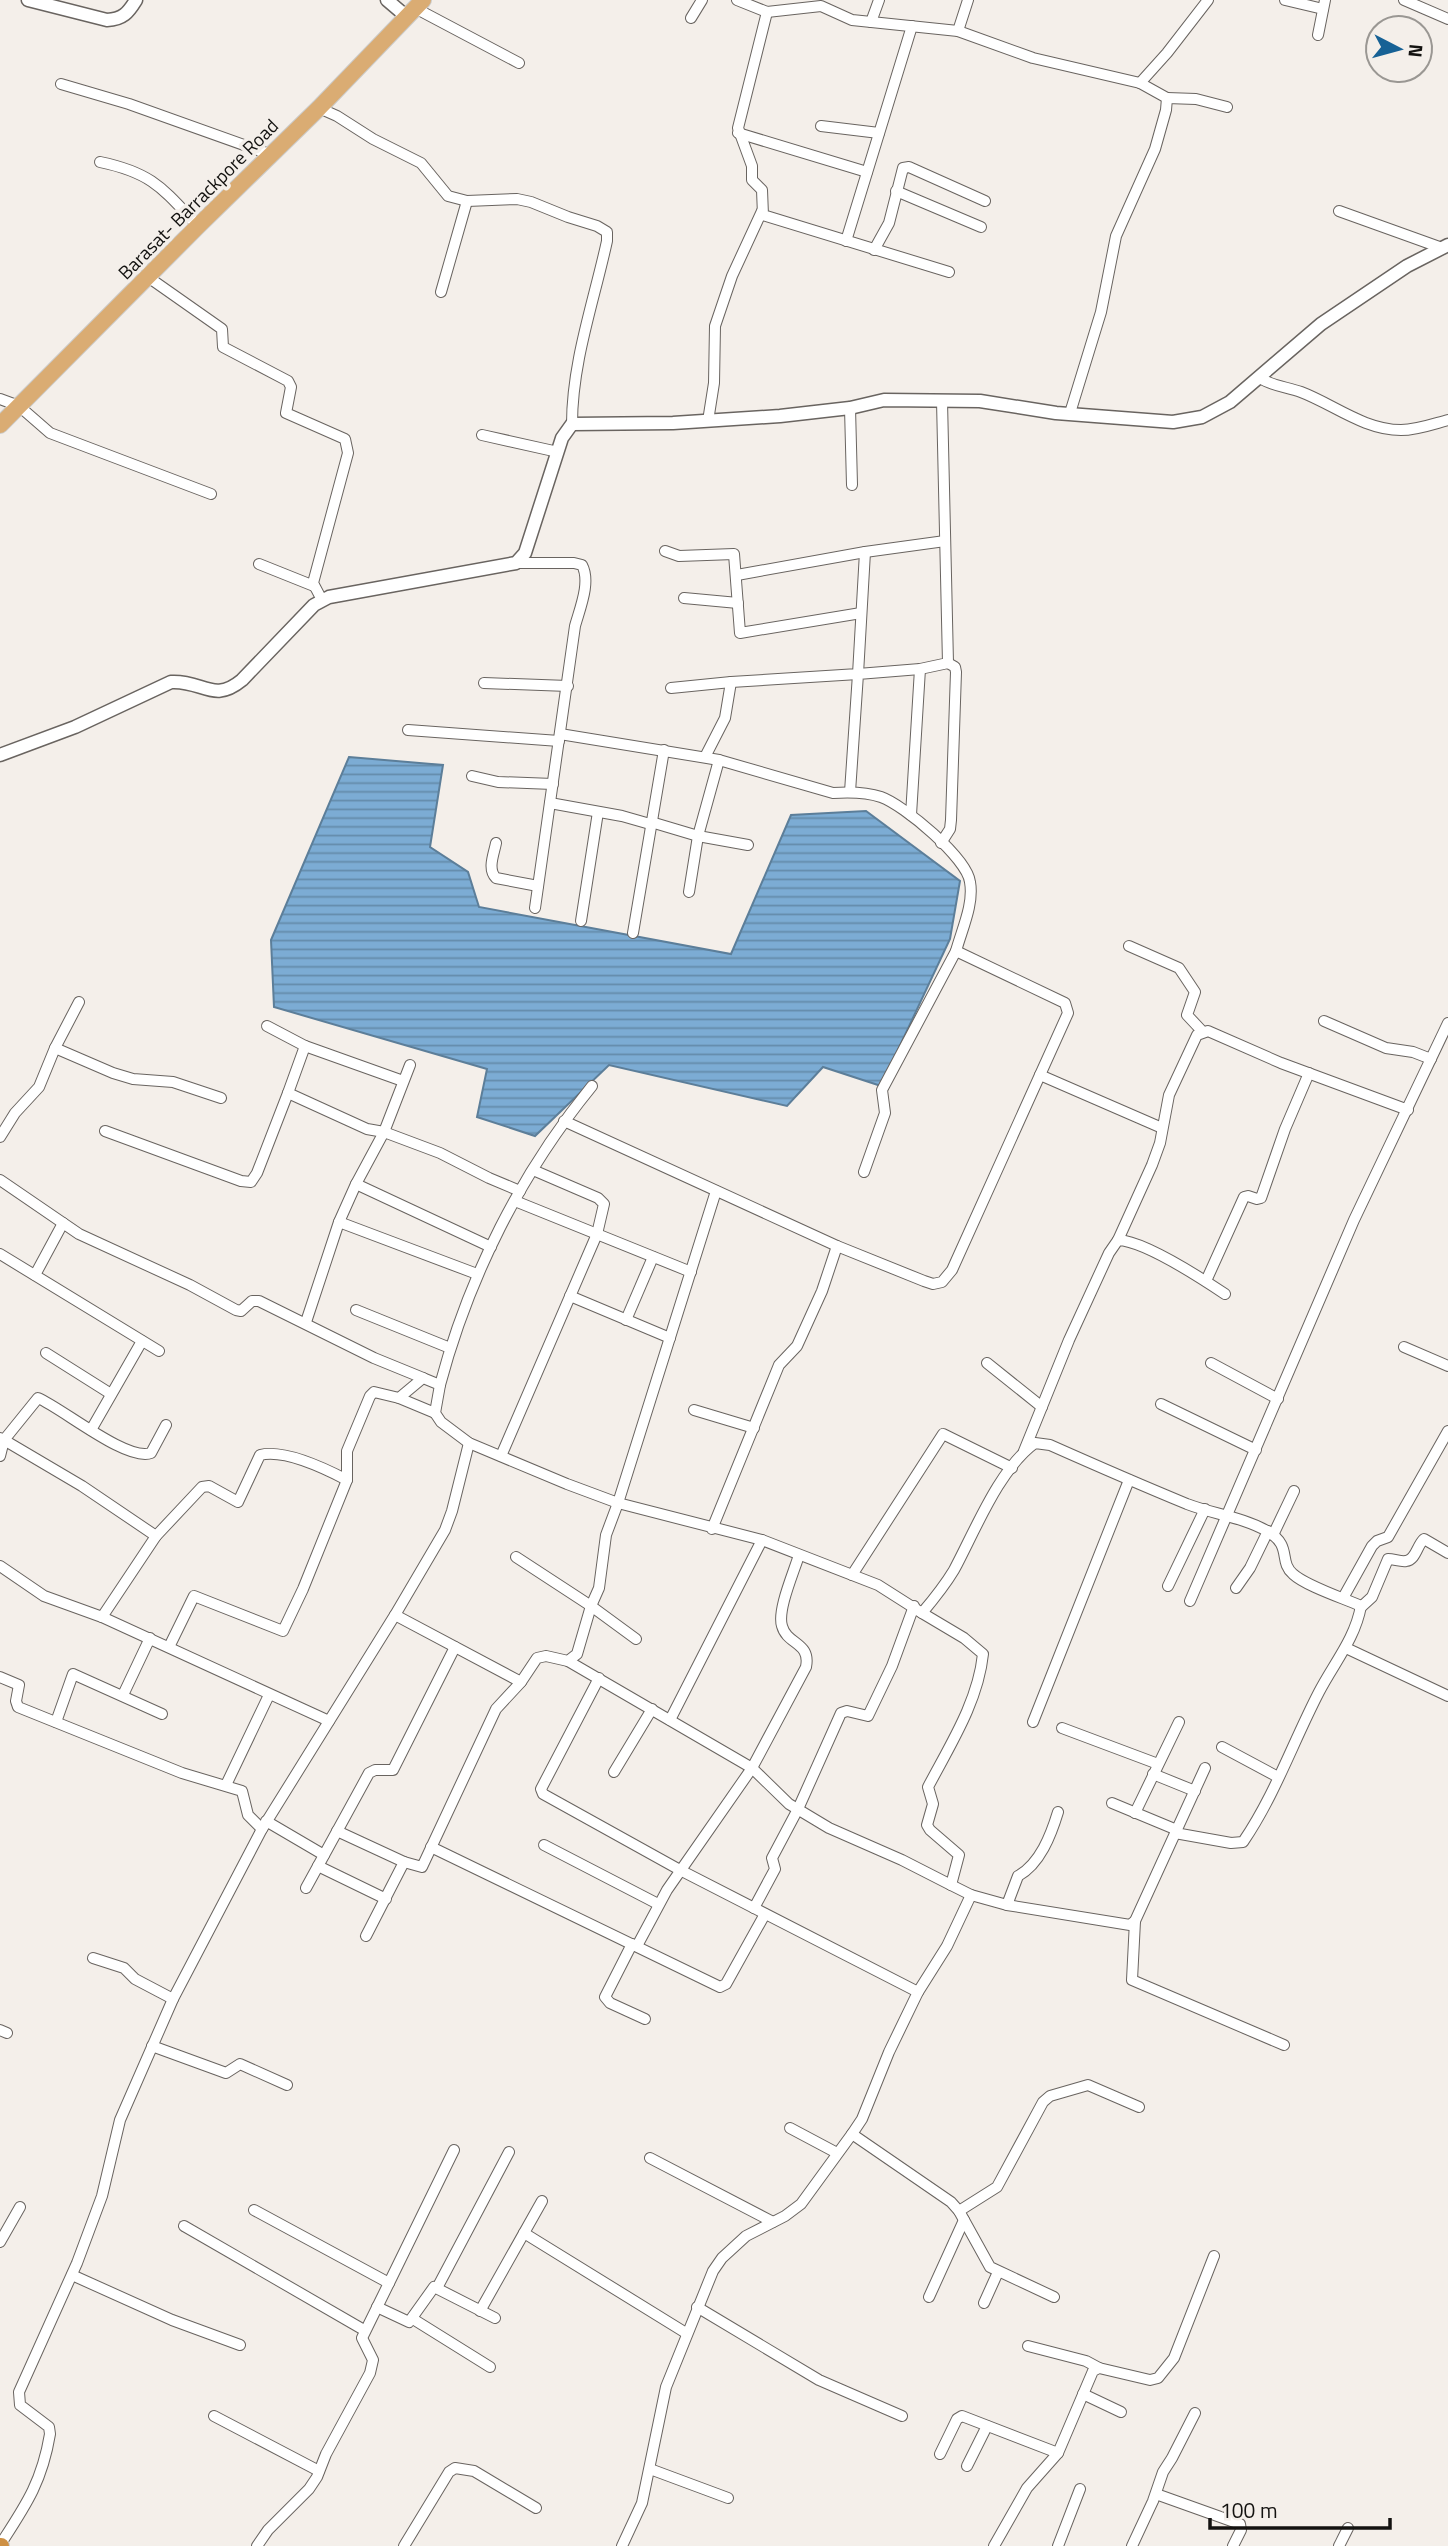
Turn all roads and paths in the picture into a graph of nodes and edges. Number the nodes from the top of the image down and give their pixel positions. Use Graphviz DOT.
graph roads {
  1 [pos="28,0"];
  2 [pos="136,0"];
  3 [pos="387,0"];
  4 [pos="702,0"];
  5 [pos="879,0"];
  6 [pos="968,0"];
  7 [pos="1209,0"];
  8 [pos="1284,0"];
  9 [pos="1404,0"];
  10 [pos="740,1"];
  11 [pos="815,4"];
  12 [pos="1324,5"];
  13 [pos="415,8"];
  14 [pos="767,12"];
  15 [pos="691,18"];
  16 [pos="1448,19"];
  17 [pos="871,22"];
  18 [pos="912,26"];
  19 [pos="958,31"];
  20 [pos="1318,35"];
  21 [pos="519,63"];
  22 [pos="1140,83"];
  23 [pos="61,84"];
  24 [pos="1167,99"];
  25 [pos="1227,107"];
  26 [pos="319,108"];
  27 [pos="821,126"];
  28 [pos="738,133"];
  29 [pos="879,133"];
  30 [pos="272,155"];
  31 [pos="100,162"];
  32 [pos="867,172"];
  33 [pos="896,191"];
  34 [pos="467,201"];
  35 [pos="985,201"];
  36 [pos="762,211"];
  37 [pos="1339,211"];
  38 [pos="198,226"];
  39 [pos="981,226"];
  40 [pos="846,241"];
  41 [pos="1445,246"];
  42 [pos="874,250"];
  43 [pos="949,272"];
  44 [pos="148,277"];
  45 [pos="441,292"];
  46 [pos="1260,377"];
  47 [pos="0,400"];
  48 [pos="942,401"];
  49 [pos="19,406"];
  50 [pos="850,408"];
  51 [pos="1070,413"];
  52 [pos="1448,420"];
  53 [pos="708,421"];
  54 [pos="572,424"];
  55 [pos="0,425"];
  56 [pos="482,436"];
  57 [pos="558,452"];
  58 [pos="852,485"];
  59 [pos="211,494"];
  60 [pos="945,541"];
  61 [pos="665,551"];
  62 [pos="865,552"];
  63 [pos="516,563"];
  64 [pos="259,564"];
  65 [pos="737,575"];
  66 [pos="314,586"];
  67 [pos="684,598"];
  68 [pos="322,600"];
  69 [pos="738,603"];
  70 [pos="861,614"];
  71 [pos="948,663"];
  72 [pos="920,668"];
  73 [pos="858,674"];
  74 [pos="731,681"];
  75 [pos="484,684"];
  76 [pos="568,686"];
  77 [pos="671,688"];
  78 [pos="408,730"];
  79 [pos="559,738"];
  80 [pos="664,750"];
  81 [pos="0,755"];
  82 [pos="705,757"];
  83 [pos="719,760"];
  84 [pos="472,776"];
  85 [pos="553,784"];
  86 [pos="850,792"];
  87 [pos="550,803"];
  88 [pos="598,812"];
  89 [pos="911,815"];
  90 [pos="651,823"];
  91 [pos="698,836"];
  92 [pos="496,843"];
  93 [pos="941,843"];
  94 [pos="748,845"];
  95 [pos="538,886"];
  96 [pos="689,892"];
  97 [pos="535,908"];
  98 [pos="580,921"];
  99 [pos="633,933"];
  100 [pos="1129,946"];
  101 [pos="956,951"];
  102 [pos="79,1002"];
  103 [pos="1324,1021"];
  104 [pos="1448,1023"];
  105 [pos="267,1026"];
  106 [pos="1202,1031"];
  107 [pos="305,1046"];
  108 [pos="55,1048"];
  109 [pos="1431,1059"];
  110 [pos="410,1065"];
  111 [pos="1309,1073"];
  112 [pos="1040,1074"];
  113 [pos="402,1081"];
  114 [pos="592,1086"];
  115 [pos="288,1093"];
  116 [pos="221,1098"];
  117 [pos="1408,1110"];
  118 [pos="564,1121"];
  119 [pos="1163,1128"];
  120 [pos="105,1131"];
  121 [pos="384,1132"];
  122 [pos="0,1137"];
  123 [pos="533,1170"];
  124 [pos="864,1172"];
  125 [pos="0,1180"];
  126 [pos="356,1184"];
  127 [pos="716,1191"];
  128 [pos="518,1196"];
  129 [pos="339,1222"];
  130 [pos="64,1223"];
  131 [pos="597,1234"];
  132 [pos="1118,1240"];
  133 [pos="837,1246"];
  134 [pos="491,1247"];
  135 [pos="0,1254"];
  136 [pos="653,1257"];
  137 [pos="691,1272"];
  138 [pos="477,1274"];
  139 [pos="35,1275"];
  140 [pos="1206,1281"];
  141 [pos="1225,1294"];
  142 [pos="570,1296"];
  143 [pos="356,1310"];
  144 [pos="626,1320"];
  145 [pos="306,1322"];
  146 [pos="670,1338"];
  147 [pos="142,1341"];
  148 [pos="1404,1347"];
  149 [pos="450,1348"];
  150 [pos="159,1352"];
  151 [pos="46,1353"];
  152 [pos="987,1363"];
  153 [pos="1211,1363"];
  154 [pos="1448,1366"];
  155 [pos="423,1378"];
  156 [pos="440,1385"];
  157 [pos="111,1394"];
  158 [pos="398,1398"];
  159 [pos="1278,1399"];
  160 [pos="1161,1404"];
  161 [pos="1042,1407"];
  162 [pos="694,1410"];
  163 [pos="435,1413"];
  164 [pos="166,1426"];
  165 [pos="754,1428"];
  166 [pos="90,1430"];
  167 [pos="1448,1431"];
  168 [pos="2,1439"];
  169 [pos="469,1443"];
  170 [pos="1256,1450"];
  171 [pos="1024,1451"];
  172 [pos="0,1456"];
  173 [pos="501,1456"];
  174 [pos="1012,1468"];
  175 [pos="347,1480"];
  176 [pos="1129,1480"];
  177 [pos="1294,1491"];
  178 [pos="618,1503"];
  179 [pos="1205,1508"];
  180 [pos="1228,1515"];
  181 [pos="712,1528"];
  182 [pos="1271,1533"];
  183 [pos="156,1536"];
  184 [pos="762,1540"];
  185 [pos="1448,1553"];
  186 [pos="799,1555"];
  187 [pos="516,1557"];
  188 [pos="0,1566"];
  189 [pos="852,1575"];
  190 [pos="1168,1586"];
  191 [pos="1236,1588"];
  192 [pos="1343,1598"];
  193 [pos="1190,1601"];
  194 [pos="591,1606"];
  195 [pos="1360,1608"];
  196 [pos="918,1610"];
  197 [pos="395,1615"];
  198 [pos="102,1617"];
  199 [pos="150,1638"];
  200 [pos="636,1639"];
  201 [pos="169,1647"];
  202 [pos="455,1647"];
  203 [pos="1346,1648"];
  204 [pos="568,1661"];
  205 [pos="0,1676"];
  206 [pos="598,1678"];
  207 [pos="521,1682"];
  208 [pos="123,1695"];
  209 [pos="269,1695"];
  210 [pos="1448,1696"];
  211 [pos="652,1709"];
  212 [pos="163,1714"];
  213 [pos="670,1720"];
  214 [pos="329,1721"];
  215 [pos="56,1722"];
  216 [pos="1033,1722"];
  217 [pos="1179,1722"];
  218 [pos="1062,1728"];
  219 [pos="1222,1747"];
  220 [pos="752,1768"];
  221 [pos="1205,1768"];
  222 [pos="1156,1769"];
  223 [pos="614,1772"];
  224 [pos="1278,1777"];
  225 [pos="226,1784"];
  226 [pos="1195,1791"];
  227 [pos="1112,1802"];
  228 [pos="797,1809"];
  229 [pos="1058,1812"];
  230 [pos="1135,1813"];
  231 [pos="264,1825"];
  232 [pos="337,1831"];
  233 [pos="1176,1832"];
  234 [pos="544,1845"];
  235 [pos="431,1847"];
  236 [pos="324,1856"];
  237 [pos="404,1862"];
  238 [pos="318,1866"];
  239 [pos="680,1870"];
  240 [pos="951,1885"];
  241 [pos="306,1888"];
  242 [pos="971,1895"];
  243 [pos="386,1899"];
  244 [pos="658,1904"];
  245 [pos="1007,1905"];
  246 [pos="754,1908"];
  247 [pos="765,1914"];
  248 [pos="1135,1921"];
  249 [pos="366,1936"];
  250 [pos="634,1945"];
  251 [pos="93,1958"];
  252 [pos="918,1992"];
  253 [pos="173,1999"];
  254 [pos="645,2019"];
  255 [pos="1284,2045"];
  256 [pos="152,2046"];
  257 [pos="286,2085"];
  258 [pos="1139,2107"];
  259 [pos="790,2128"];
  260 [pos="852,2134"];
  261 [pos="454,2150"];
  262 [pos="509,2152"];
  263 [pos="837,2154"];
  264 [pos="650,2158"];
  265 [pos="542,2201"];
  266 [pos="20,2207"];
  267 [pos="254,2210"];
  268 [pos="961,2215"];
  269 [pos="773,2222"];
  270 [pos="184,2226"];
  271 [pos="523,2233"];
  272 [pos="0,2242"];
  273 [pos="1214,2256"];
  274 [pos="998,2272"];
  275 [pos="72,2276"];
  276 [pos="389,2283"];
  277 [pos="437,2288"];
  278 [pos="929,2297"];
  279 [pos="1055,2297"];
  280 [pos="984,2303"];
  281 [pos="377,2307"];
  282 [pos="696,2307"];
  283 [pos="480,2311"];
  284 [pos="495,2318"];
  285 [pos="413,2319"];
  286 [pos="364,2330"];
  287 [pos="686,2333"];
  288 [pos="240,2345"];
  289 [pos="1028,2346"];
  290 [pos="490,2367"];
  291 [pos="1099,2368"];
  292 [pos="1083,2394"];
  293 [pos="1121,2413"];
  294 [pos="1195,2413"];
  295 [pos="214,2416"];
  296 [pos="902,2416"];
  297 [pos="987,2426"];
  298 [pos="1058,2453"];
  299 [pos="940,2454"];
  300 [pos="967,2466"];
  301 [pos="650,2469"];
  302 [pos="319,2471"];
  303 [pos="1080,2489"];
  304 [pos="1156,2494"];
  305 [pos="728,2498"];
  306 [pos="536,2508"];
  307 [pos="1348,2528"];
  308 [pos="0,2546"];
  309 [pos="257,2546"];
  310 [pos="404,2546"];
  311 [pos="622,2546"];
  312 [pos="994,2546"];
  313 [pos="1058,2546"];
  314 [pos="1132,2546"];
  315 [pos="1233,2546"];
  316 [pos="1339,2546"];
  1 -- 2 [label="street"];
  3 -- 13 [label="street"];
  4 -- 15 [label="street"];
  5 -- 17 [label="street"];
  6 -- 19 [label="street"];
  7 -- 22 [label="street"];
  8 -- 12 [label="street"];
  9 -- 16 [label="street"];
  10 -- 14 [label="street"];
  11 -- 14 [label="street"];
  11 -- 17 [label="street"];
  12 -- 20 [label="street"];
  13 -- 21 [label="street"];
  13 -- 26 [label="main road, Barasat- Barrackpore Road"];
  14 -- 28 [label="street"];
  17 -- 18 [label="street"];
  18 -- 19 [label="street"];
  18 -- 29 [label="street"];
  19 -- 22 [label="street"];
  22 -- 24 [label="street"];
  23 -- 30 [label="street"];
  24 -- 25 [label="street"];
  24 -- 51 [label="street"];
  26 -- 30 [label="main road, Barasat- Barrackpore Road"];
  26 -- 34 [label="street"];
  27 -- 29 [label="street"];
  28 -- 32 [label="street"];
  28 -- 36 [label="street"];
  29 -- 32 [label="street"];
  30 -- 38 [label="main road, Barasat- Barrackpore Road"];
  31 -- 38 [label="street"];
  32 -- 40 [label="street"];
  33 -- 35 [label="street"];
  33 -- 39 [label="street"];
  33 -- 42 [label="street"];
  34 -- 45 [label="street"];
  34 -- 54 [label="street"];
  36 -- 40 [label="street"];
  36 -- 53 [label="street"];
  37 -- 41 [label="street"];
  38 -- 44 [label="main road, Barasat- Barrackpore Road"];
  40 -- 42 [label="street"];
  41 -- 46 [label="street"];
  42 -- 43 [label="street"];
  44 -- 49 [label="main road, Barasat- Barrackpore Road"];
  44 -- 66 [label="street"];
  46 -- 51 [label="street"];
  46 -- 52 [label="street"];
  47 -- 49 [label="street"];
  48 -- 50 [label="street"];
  48 -- 51 [label="street"];
  48 -- 60 [label="street"];
  49 -- 55 [label="main road, Barasat- Barrackpore Road"];
  49 -- 59 [label="street"];
  50 -- 53 [label="street"];
  50 -- 58 [label="street"];
  53 -- 54 [label="street"];
  54 -- 57 [label="street"];
  56 -- 57 [label="street"];
  57 -- 63 [label="street"];
  60 -- 62 [label="street"];
  60 -- 71 [label="street"];
  61 -- 65 [label="street"];
  62 -- 65 [label="street"];
  62 -- 70 [label="street"];
  63 -- 68 [label="street"];
  63 -- 76 [label="street"];
  64 -- 66 [label="street"];
  65 -- 69 [label="street"];
  66 -- 68 [label="street"];
  67 -- 69 [label="street"];
  68 -- 81 [label="street"];
  69 -- 70 [label="street"];
  70 -- 73 [label="street"];
  71 -- 72 [label="street"];
  71 -- 93 [label="street"];
  72 -- 73 [label="street"];
  72 -- 89 [label="street"];
  73 -- 74 [label="street"];
  73 -- 86 [label="street"];
  74 -- 77 [label="street"];
  74 -- 82 [label="street"];
  75 -- 76 [label="street"];
  76 -- 79 [label="street"];
  78 -- 79 [label="street"];
  79 -- 80 [label="street"];
  79 -- 85 [label="street"];
  80 -- 82 [label="street"];
  80 -- 90 [label="street"];
  82 -- 83 [label="street"];
  83 -- 86 [label="street"];
  83 -- 91 [label="street"];
  84 -- 85 [label="street"];
  85 -- 87 [label="street"];
  86 -- 89 [label="street"];
  87 -- 88 [label="street"];
  87 -- 95 [label="street"];
  88 -- 90 [label="street"];
  88 -- 98 [label="street"];
  89 -- 93 [label="street"];
  90 -- 91 [label="street"];
  90 -- 99 [label="street"];
  91 -- 94 [label="street"];
  91 -- 96 [label="street"];
  92 -- 95 [label="street"];
  93 -- 101 [label="street"];
  95 -- 97 [label="street"];
  100 -- 106 [label="street"];
  101 -- 112 [label="street"];
  101 -- 124 [label="street"];
  102 -- 108 [label="street"];
  103 -- 109 [label="street"];
  104 -- 109 [label="street"];
  105 -- 107 [label="street"];
  106 -- 111 [label="street"];
  106 -- 119 [label="street"];
  107 -- 113 [label="street"];
  107 -- 115 [label="street"];
  108 -- 116 [label="street"];
  108 -- 122 [label="street"];
  109 -- 117 [label="street"];
  110 -- 113 [label="street"];
  111 -- 117 [label="street"];
  111 -- 140 [label="street"];
  112 -- 119 [label="street"];
  112 -- 133 [label="street"];
  113 -- 121 [label="street"];
  114 -- 118 [label="street"];
  115 -- 120 [label="street"];
  115 -- 121 [label="street"];
  117 -- 159 [label="street"];
  118 -- 123 [label="street"];
  118 -- 127 [label="street"];
  119 -- 132 [label="street"];
  121 -- 126 [label="street"];
  121 -- 128 [label="street"];
  123 -- 128 [label="street"];
  123 -- 131 [label="street"];
  125 -- 130 [label="street"];
  126 -- 129 [label="street"];
  126 -- 134 [label="street"];
  127 -- 133 [label="street"];
  127 -- 137 [label="street"];
  128 -- 131 [label="street"];
  128 -- 134 [label="street"];
  129 -- 138 [label="street"];
  129 -- 145 [label="street"];
  130 -- 139 [label="street"];
  130 -- 145 [label="street"];
  131 -- 136 [label="street"];
  131 -- 142 [label="street"];
  132 -- 140 [label="street"];
  132 -- 161 [label="street"];
  133 -- 165 [label="street"];
  134 -- 138 [label="street"];
  135 -- 139 [label="street"];
  136 -- 137 [label="street"];
  136 -- 144 [label="street"];
  137 -- 146 [label="street"];
  138 -- 149 [label="street"];
  139 -- 147 [label="street"];
  140 -- 141 [label="street"];
  142 -- 144 [label="street"];
  142 -- 173 [label="street"];
  143 -- 149 [label="street"];
  144 -- 146 [label="street"];
  145 -- 155 [label="street"];
  146 -- 178 [label="street"];
  147 -- 150 [label="street"];
  147 -- 157 [label="street"];
  148 -- 154 [label="street"];
  149 -- 156 [label="street"];
  151 -- 157 [label="street"];
  152 -- 161 [label="street"];
  153 -- 159 [label="street"];
  155 -- 156 [label="street"];
  155 -- 158 [label="street"];
  156 -- 163 [label="street"];
  157 -- 166 [label="street"];
  158 -- 163 [label="street"];
  158 -- 175 [label="street"];
  159 -- 170 [label="street"];
  160 -- 170 [label="street"];
  161 -- 171 [label="street"];
  162 -- 165 [label="street"];
  163 -- 169 [label="street"];
  164 -- 166 [label="street"];
  165 -- 181 [label="street"];
  166 -- 168 [label="street"];
  167 -- 192 [label="street"];
  168 -- 172 [label="street"];
  168 -- 183 [label="street"];
  169 -- 173 [label="street"];
  169 -- 197 [label="street"];
  170 -- 180 [label="street"];
  171 -- 174 [label="street"];
  171 -- 176 [label="street"];
  173 -- 178 [label="street"];
  174 -- 189 [label="street"];
  174 -- 196 [label="street"];
  175 -- 183 [label="street"];
  175 -- 201 [label="street"];
  176 -- 179 [label="street"];
  176 -- 216 [label="street"];
  177 -- 182 [label="street"];
  178 -- 181 [label="street"];
  178 -- 194 [label="street"];
  179 -- 180 [label="street"];
  179 -- 190 [label="street"];
  180 -- 182 [label="street"];
  180 -- 193 [label="street"];
  181 -- 184 [label="street"];
  182 -- 191 [label="street"];
  182 -- 192 [label="street"];
  183 -- 198 [label="street"];
  184 -- 186 [label="street"];
  184 -- 213 [label="street"];
  185 -- 195 [label="street"];
  186 -- 189 [label="street"];
  186 -- 220 [label="street"];
  187 -- 194 [label="street"];
  188 -- 198 [label="street"];
  189 -- 196 [label="street"];
  192 -- 195 [label="street"];
  194 -- 200 [label="street"];
  194 -- 204 [label="street"];
  195 -- 203 [label="street"];
  196 -- 228 [label="street"];
  196 -- 240 [label="street"];
  197 -- 202 [label="street"];
  197 -- 214 [label="street"];
  198 -- 199 [label="street"];
  199 -- 201 [label="street"];
  199 -- 208 [label="street"];
  201 -- 209 [label="street"];
  202 -- 207 [label="street"];
  202 -- 232 [label="street"];
  203 -- 210 [label="street"];
  203 -- 224 [label="street"];
  204 -- 206 [label="street"];
  204 -- 207 [label="street"];
  205 -- 215 [label="street"];
  206 -- 211 [label="street"];
  206 -- 239 [label="street"];
  207 -- 235 [label="street"];
  208 -- 212 [label="street"];
  208 -- 215 [label="street"];
  209 -- 214 [label="street"];
  209 -- 225 [label="street"];
  211 -- 213 [label="street"];
  211 -- 223 [label="street"];
  213 -- 220 [label="street"];
  214 -- 231 [label="street"];
  215 -- 225 [label="street"];
  217 -- 222 [label="street"];
  218 -- 222 [label="street"];
  219 -- 224 [label="street"];
  220 -- 228 [label="street"];
  220 -- 239 [label="street"];
  221 -- 226 [label="street"];
  222 -- 226 [label="street"];
  222 -- 230 [label="street"];
  224 -- 233 [label="street"];
  225 -- 231 [label="street"];
  226 -- 233 [label="street"];
  227 -- 230 [label="street"];
  228 -- 240 [label="street"];
  228 -- 246 [label="street"];
  229 -- 245 [label="street"];
  230 -- 233 [label="street"];
  231 -- 236 [label="street"];
  231 -- 253 [label="street"];
  232 -- 236 [label="street"];
  232 -- 237 [label="street"];
  233 -- 248 [label="street"];
  234 -- 244 [label="street"];
  235 -- 237 [label="street"];
  235 -- 250 [label="street"];
  236 -- 238 [label="street"];
  237 -- 243 [label="street"];
  238 -- 241 [label="street"];
  238 -- 243 [label="street"];
  239 -- 244 [label="street"];
  239 -- 246 [label="street"];
  240 -- 242 [label="street"];
  242 -- 245 [label="street"];
  242 -- 252 [label="street"];
  243 -- 249 [label="street"];
  244 -- 250 [label="street"];
  245 -- 248 [label="street"];
  246 -- 247 [label="street"];
  247 -- 250 [label="street"];
  247 -- 252 [label="street"];
  248 -- 255 [label="street"];
  250 -- 254 [label="street"];
  251 -- 253 [label="street"];
  252 -- 260 [label="street"];
  253 -- 256 [label="street"];
  256 -- 257 [label="street"];
  256 -- 275 [label="street"];
  258 -- 268 [label="street"];
  259 -- 263 [label="street"];
  260 -- 263 [label="street"];
  260 -- 268 [label="street"];
  261 -- 276 [label="street"];
  262 -- 277 [label="street"];
  263 -- 269 [label="street"];
  264 -- 269 [label="street"];
  265 -- 271 [label="street"];
  266 -- 272 [label="street"];
  267 -- 276 [label="street"];
  268 -- 274 [label="street"];
  268 -- 278 [label="street"];
  269 -- 282 [label="street"];
  270 -- 286 [label="street"];
  271 -- 283 [label="street"];
  271 -- 287 [label="street"];
  273 -- 291 [label="street"];
  274 -- 279 [label="street"];
  274 -- 280 [label="street"];
  275 -- 288 [label="street"];
  275 -- 308 [label="street"];
  276 -- 281 [label="street"];
  277 -- 283 [label="street"];
  277 -- 285 [label="street"];
  281 -- 285 [label="street"];
  281 -- 286 [label="street"];
  282 -- 287 [label="street"];
  282 -- 296 [label="street"];
  283 -- 284 [label="street"];
  285 -- 290 [label="street"];
  286 -- 302 [label="street"];
  287 -- 301 [label="street"];
  289 -- 291 [label="street"];
  291 -- 292 [label="street"];
  292 -- 293 [label="street"];
  292 -- 298 [label="street"];
  294 -- 304 [label="street"];
  295 -- 302 [label="street"];
  297 -- 298 [label="street"];
  297 -- 299 [label="street"];
  297 -- 300 [label="street"];
  298 -- 312 [label="street"];
  301 -- 305 [label="street"];
  301 -- 311 [label="street"];
  302 -- 309 [label="street"];
  303 -- 313 [label="street"];
  304 -- 314 [label="street"];
  304 -- 315 [label="street"];
  306 -- 310 [label="street"];
  307 -- 316 [label="street"];
}
